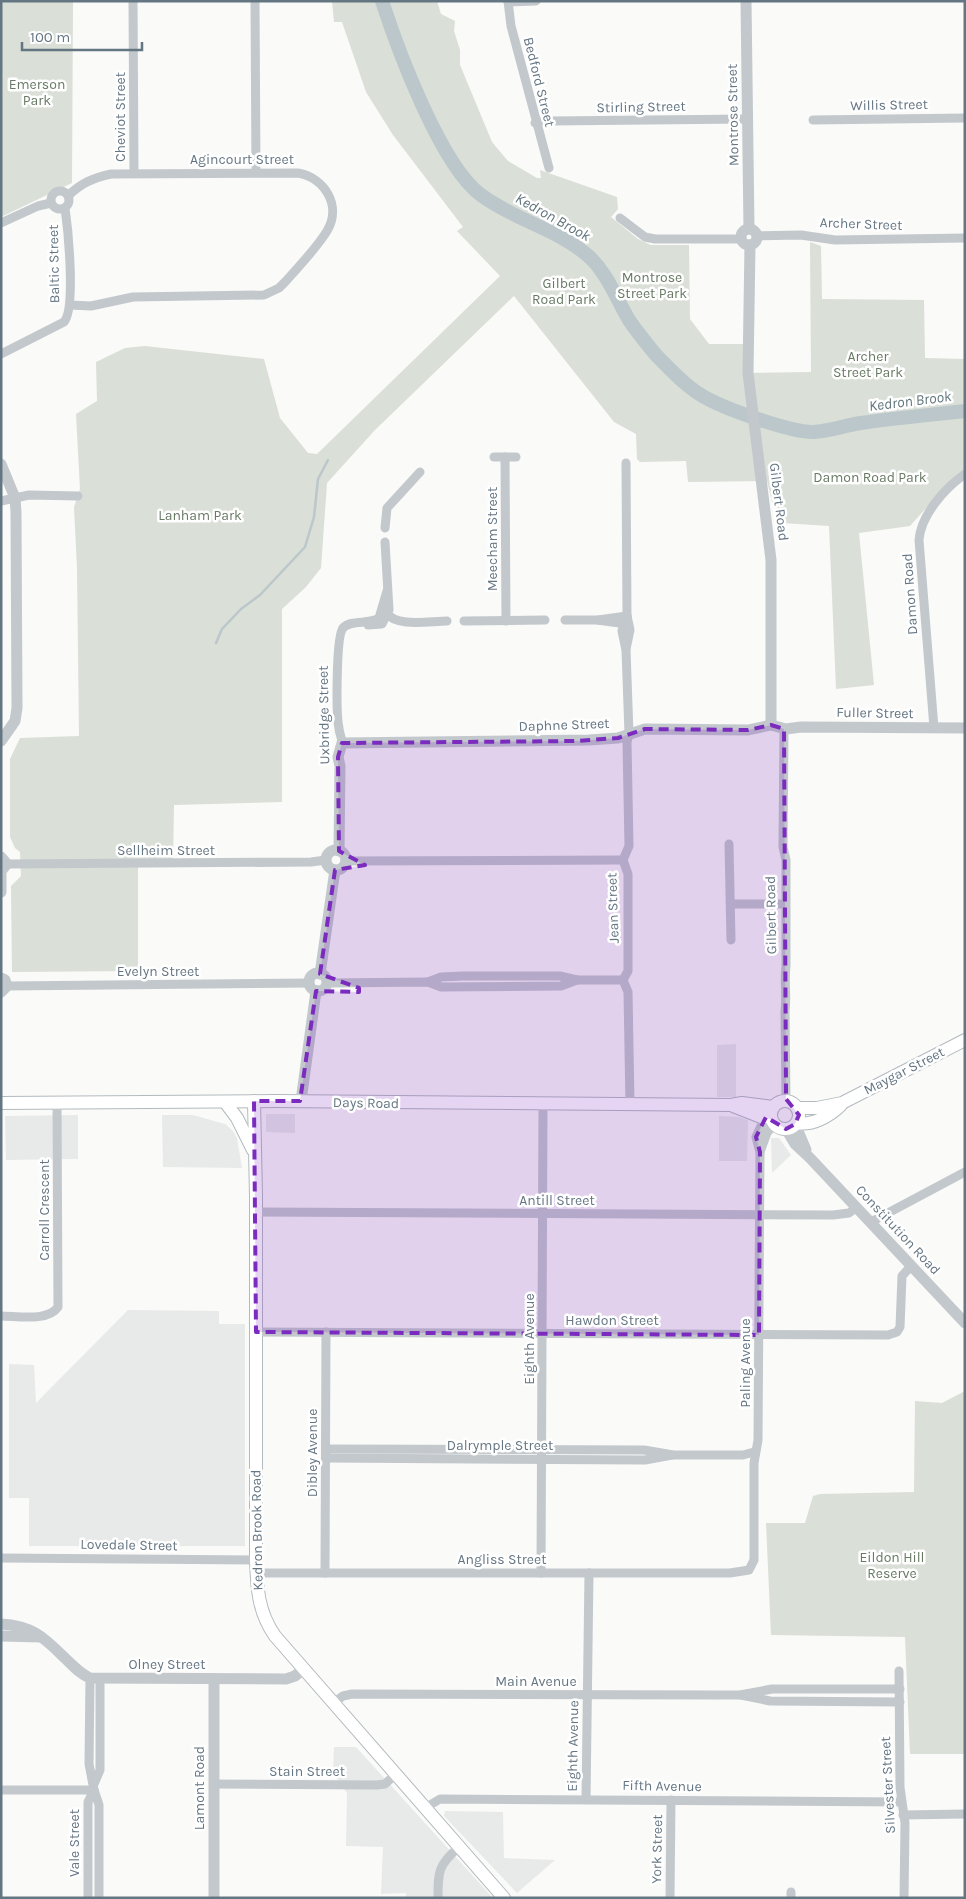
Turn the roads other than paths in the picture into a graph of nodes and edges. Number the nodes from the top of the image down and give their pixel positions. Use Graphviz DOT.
graph roads {
  1 [pos="133,1"];
  2 [pos="255,1"];
  3 [pos="536,1"];
  4 [pos="746,1"];
  5 [pos="508,2"];
  6 [pos="965,118"];
  7 [pos="747,120"];
  8 [pos="813,120"];
  9 [pos="535,124"];
  10 [pos="549,168"];
  11 [pos="256,172"];
  12 [pos="134,173"];
  13 [pos="68,196"];
  14 [pos="51,203"];
  15 [pos="65,208"];
  16 [pos="620,218"];
  17 [pos="1,224"];
  18 [pos="749,237"];
  19 [pos="965,238"];
  20 [pos="70,305"];
  21 [pos="1,354"];
  22 [pos="748,373"];
  23 [pos="494,457"];
  24 [pos="505,457"];
  25 [pos="516,457"];
  26 [pos="626,463"];
  27 [pos="1,464"];
  28 [pos="420,472"];
  29 [pos="965,474"];
  30 [pos="78,496"];
  31 [pos="15,498"];
  32 [pos="1,501"];
  33 [pos="385,528"];
  34 [pos="386,542"];
  35 [pos="385,616"];
  36 [pos="545,620"];
  37 [pos="565,620"];
  38 [pos="447,621"];
  39 [pos="464,621"];
  40 [pos="506,621"];
  41 [pos="626,621"];
  42 [pos="771,725"];
  43 [pos="934,728"];
  44 [pos="965,728"];
  45 [pos="784,729"];
  46 [pos="628,734"];
  47 [pos="1,741"];
  48 [pos="342,743"];
  49 [pos="729,844"];
  50 [pos="339,850"];
  51 [pos="326,860"];
  52 [pos="623,860"];
  53 [pos="346,861"];
  54 [pos="3,866"];
  55 [pos="335,870"];
  56 [pos="1,892"];
  57 [pos="731,904"];
  58 [pos="785,904"];
  59 [pos="730,940"];
  60 [pos="323,978"];
  61 [pos="623,980"];
  62 [pos="3,986"];
  63 [pos="313,987"];
  64 [pos="965,1040"];
  65 [pos="254,1101"];
  66 [pos="301,1101"];
  67 [pos="57,1102"];
  68 [pos="225,1102"];
  69 [pos="1,1103"];
  70 [pos="842,1103"];
  71 [pos="630,1104"];
  72 [pos="791,1104"];
  73 [pos="544,1105"];
  74 [pos="772,1117"];
  75 [pos="792,1125"];
  76 [pos="256,1155"];
  77 [pos="965,1172"];
  78 [pos="856,1207"];
  79 [pos="256,1212"];
  80 [pos="543,1214"];
  81 [pos="759,1215"];
  82 [pos="871,1222"];
  83 [pos="911,1266"];
  84 [pos="1,1316"];
  85 [pos="965,1323"];
  86 [pos="256,1332"];
  87 [pos="326,1332"];
  88 [pos="543,1333"];
  89 [pos="759,1335"];
  90 [pos="754,1452"];
  91 [pos="326,1453"];
  92 [pos="542,1454"];
  93 [pos="1,1558"];
  94 [pos="256,1560"];
  95 [pos="747,1571"];
  96 [pos="256,1573"];
  97 [pos="325,1573"];
  98 [pos="541,1573"];
  99 [pos="588,1573"];
  100 [pos="1,1624"];
  101 [pos="1,1636"];
  102 [pos="43,1637"];
  103 [pos="303,1669"];
  104 [pos="900,1671"];
  105 [pos="95,1678"];
  106 [pos="214,1679"];
  107 [pos="900,1689"];
  108 [pos="588,1695"];
  109 [pos="740,1695"];
  110 [pos="900,1702"];
  111 [pos="333,1703"];
  112 [pos="395,1775"];
  113 [pos="214,1784"];
  114 [pos="94,1787"];
  115 [pos="1,1790"];
  116 [pos="586,1799"];
  117 [pos="671,1800"];
  118 [pos="901,1802"];
  119 [pos="425,1808"];
  120 [pos="965,1814"];
  121 [pos="903,1815"];
  122 [pos="459,1847"];
  123 [pos="88,1898"];
  124 [pos="99,1898"];
  125 [pos="214,1898"];
  126 [pos="438,1898"];
  127 [pos="504,1898"];
  128 [pos="670,1898"];
  129 [pos="904,1898"];
  1 -- 12 [label="street, Cheviot Street"];
  2 -- 11 [label="street"];
  3 -- 5 [label="street"];
  4 -- 7 [label="street, Montrose Street"];
  5 -- 9 [label="street, Bedford Street"];
  6 -- 8 [label="street, Willis Street"];
  7 -- 9 [label="street, Stirling Street"];
  7 -- 18 [label="street, Montrose Street"];
  9 -- 10 [label="street, Bedford Street"];
  11 -- 12 [label="street, Agincourt Street"];
  11 -- 20 [label="street, Agincourt Street"];
  12 -- 13 [label="street, Agincourt Street"];
  13 -- 14 [label="street"];
  13 -- 15 [label="street"];
  14 -- 15 [label="street"];
  14 -- 17 [label="street"];
  15 -- 20 [label="street, Baltic Street"];
  16 -- 18 [label="street"];
  18 -- 19 [label="street, Archer Street"];
  18 -- 22 [label="street, Montrose Street"];
  20 -- 21 [label="street, Baltic Street"];
  22 -- 42 [label="street, Gilbert Road"];
  23 -- 24 [label="street"];
  24 -- 25 [label="street"];
  24 -- 40 [label="street, Meecham Street"];
  26 -- 41 [label="street, Jean Street"];
  27 -- 31 [label="street"];
  28 -- 33 [label="street"];
  29 -- 43 [label="street, Damon Road"];
  30 -- 31 [label="street"];
  31 -- 32 [label="street"];
  31 -- 47 [label="street"];
  34 -- 35 [label="street"];
  35 -- 38 [label="street"];
  35 -- 48 [label="street, Uxbridge Street"];
  36 -- 40 [label="street"];
  37 -- 41 [label="street"];
  39 -- 40 [label="street"];
  41 -- 46 [label="street, Jean Street"];
  42 -- 45 [label="street, Daphne Street"];
  42 -- 46 [label="street, Daphne Street"];
  43 -- 44 [label="street, Fuller Street"];
  43 -- 45 [label="street, Fuller Street"];
  45 -- 58 [label="street, Gilbert Road"];
  46 -- 48 [label="street, Daphne Street"];
  46 -- 52 [label="street, Jean Street"];
  48 -- 50 [label="street, Uxbridge Street"];
  49 -- 57 [label="street"];
  50 -- 51 [label="street"];
  50 -- 53 [label="street"];
  51 -- 54 [label="street, Sellheim Street"];
  51 -- 55 [label="street"];
  52 -- 53 [label="street"];
  52 -- 61 [label="street, Jean Street"];
  53 -- 55 [label="street"];
  54 -- 56 [label="street"];
  55 -- 60 [label="street"];
  57 -- 58 [label="street"];
  57 -- 59 [label="street"];
  58 -- 72 [label="street, Gilbert Road"];
  60 -- 61 [label="street"];
  60 -- 63 [label="street"];
  61 -- 71 [label="street, Jean Street"];
  62 -- 63 [label="street, Evelyn Street"];
  63 -- 66 [label="street"];
  64 -- 70 [label="main road, Maygar Street"];
  65 -- 66 [label="main road, Days Road"];
  65 -- 68 [label="main road, Days Road"];
  65 -- 76 [label="main road, Kedron Brook Road"];
  66 -- 73 [label="main road, Days Road"];
  67 -- 68 [label="main road, Days Road"];
  67 -- 69 [label="main road, Days Road"];
  67 -- 84 [label="street, Carroll Crescent"];
  68 -- 76 [label="main road"];
  70 -- 72 [label="main road, Maygar Street"];
  70 -- 75 [label="main road, Maygar Street"];
  71 -- 73 [label="main road, Days Road"];
  71 -- 74 [label="main road, Days Road"];
  72 -- 74 [label="main road"];
  72 -- 75 [label="main road"];
  73 -- 80 [label="street, Eighth Avenue"];
  74 -- 75 [label="main road, Days Road"];
  74 -- 81 [label="street, Paling Avenue"];
  75 -- 78 [label="street, Constitution Road"];
  76 -- 79 [label="main road, Kedron Brook Road"];
  77 -- 82 [label="street"];
  78 -- 81 [label="street, Antill Street"];
  78 -- 82 [label="street, Constitution Road"];
  79 -- 80 [label="street, Antill Street"];
  79 -- 86 [label="main road, Kedron Brook Road"];
  80 -- 81 [label="street, Antill Street"];
  80 -- 88 [label="street, Eighth Avenue"];
  81 -- 89 [label="street, Paling Avenue"];
  82 -- 83 [label="street, Constitution Road"];
  83 -- 85 [label="street, Constitution Road"];
  83 -- 89 [label="street, Hawdon Street"];
  86 -- 87 [label="street, Hawdon Street"];
  86 -- 94 [label="main road, Kedron Brook Road"];
  87 -- 88 [label="street, Hawdon Street"];
  87 -- 91 [label="street, Dibley Avenue"];
  88 -- 89 [label="street, Hawdon Street"];
  88 -- 92 [label="street, Eighth Avenue"];
  89 -- 90 [label="street, Paling Avenue"];
  90 -- 92 [label="street, Dalrymple Street"];
  90 -- 95 [label="street, Paling Avenue"];
  91 -- 92 [label="street, Dalrymple Street"];
  91 -- 97 [label="street, Dibley Avenue"];
  92 -- 98 [label="street, Eighth Avenue"];
  93 -- 94 [label="street, Lovedale Street"];
  94 -- 96 [label="main road, Kedron Brook Road"];
  95 -- 99 [label="street, Angliss Street"];
  96 -- 97 [label="street, Angliss Street"];
  96 -- 103 [label="main road, Kedron Brook Road"];
  97 -- 98 [label="street, Angliss Street"];
  98 -- 99 [label="street, Angliss Street"];
  99 -- 108 [label="street, Eighth Avenue"];
  100 -- 102 [label="street"];
  101 -- 102 [label="street"];
  102 -- 105 [label="street"];
  103 -- 106 [label="street, Olney Street"];
  103 -- 111 [label="main road, Kedron Brook Road"];
  104 -- 107 [label="street, Silvester Street"];
  105 -- 106 [label="street, Olney Street"];
  105 -- 114 [label="street, Vale Street"];
  106 -- 113 [label="street, Lamont Road"];
  107 -- 109 [label="street, Main Avenue"];
  107 -- 110 [label="street, Silvester Street"];
  108 -- 109 [label="street, Main Avenue"];
  108 -- 111 [label="street, Main Avenue"];
  108 -- 116 [label="street, Eighth Avenue"];
  109 -- 110 [label="street, Main Avenue"];
  110 -- 118 [label="street, Silvester Street"];
  111 -- 112 [label="main road, Kedron Brook Road"];
  112 -- 113 [label="street, Stain Street"];
  112 -- 119 [label="main road, Kedron Brook Road"];
  113 -- 125 [label="street, Lamont Road"];
  114 -- 115 [label="street"];
  114 -- 123 [label="street, Vale Street"];
  114 -- 124 [label="street, Vale Street"];
  116 -- 117 [label="street, Fifth Avenue"];
  116 -- 119 [label="street, Fifth Avenue"];
  117 -- 118 [label="street, Fifth Avenue"];
  117 -- 128 [label="street, York Street"];
  118 -- 121 [label="street, Silvester Street"];
  119 -- 122 [label="main road, Kedron Brook Road"];
  120 -- 121 [label="street"];
  121 -- 129 [label="street, Silvester Street"];
  122 -- 126 [label="street"];
  122 -- 127 [label="main road, Kedron Brook Road"];
}
